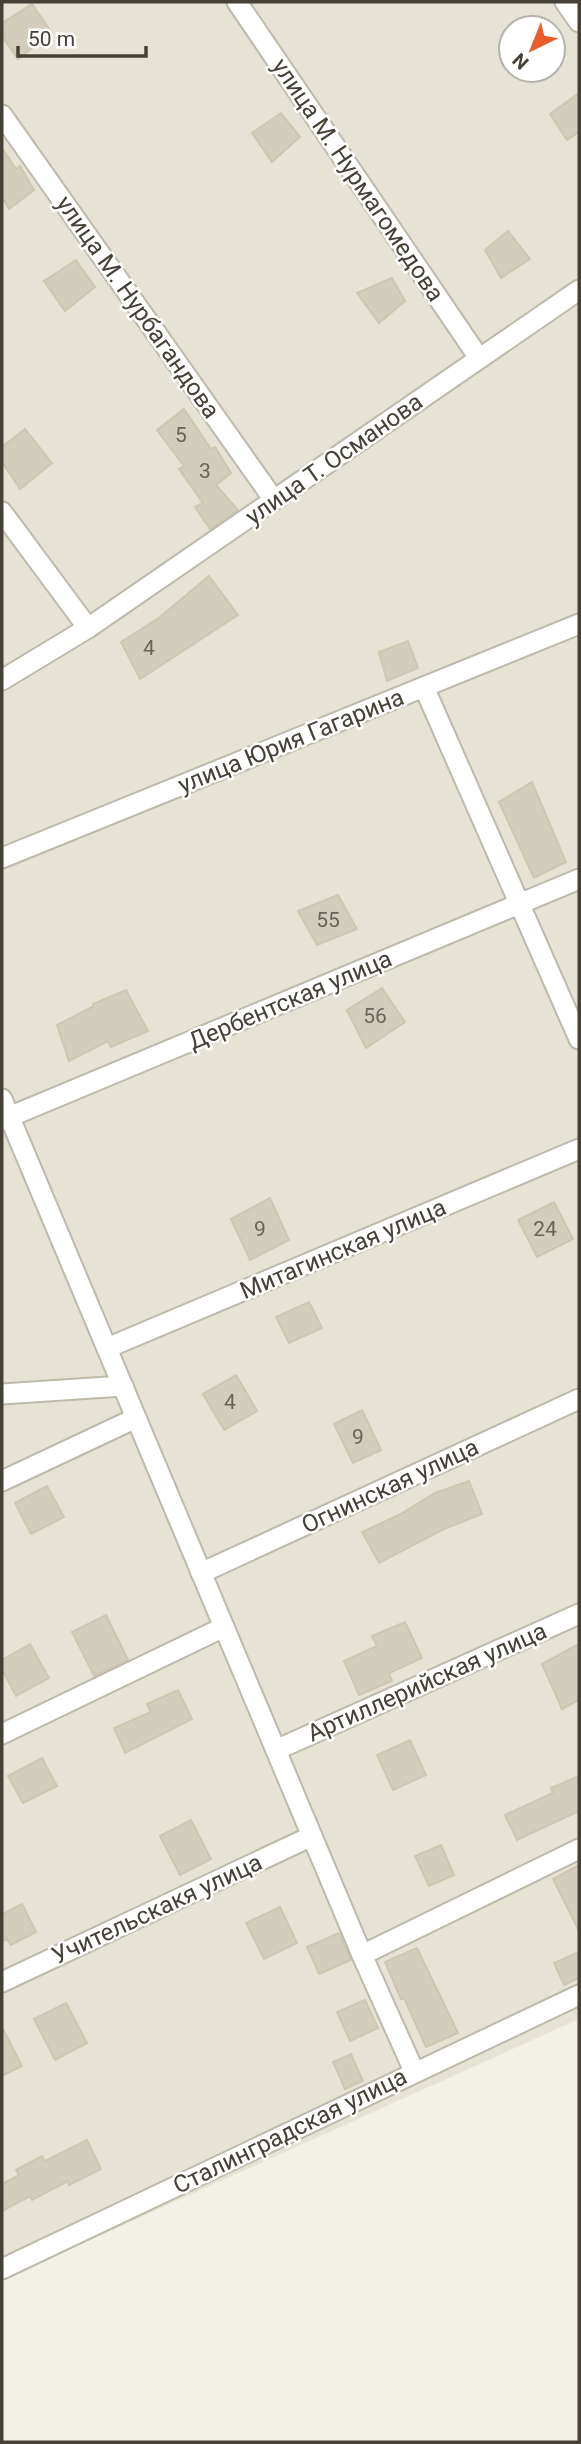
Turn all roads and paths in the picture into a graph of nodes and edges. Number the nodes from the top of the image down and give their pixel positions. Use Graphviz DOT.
graph roads {
  1 [pos="237,2"];
  2 [pos="565,2"];
  3 [pos="579,22"];
  4 [pos="2,115"];
  5 [pos="579,290"];
  6 [pos="479,358"];
  7 [pos="274,500"];
  8 [pos="2,512"];
  9 [pos="579,624"];
  10 [pos="88,628"];
  11 [pos="2,680"];
  12 [pos="424,687"];
  13 [pos="2,858"];
  14 [pos="579,879"];
  15 [pos="520,904"];
  16 [pos="579,1039"];
  17 [pos="4,1112"];
  18 [pos="579,1149"];
  19 [pos="107,1348"];
  20 [pos="122,1386"];
  21 [pos="2,1394"];
  22 [pos="579,1399"];
  23 [pos="136,1418"];
  24 [pos="2,1481"];
  25 [pos="201,1573"];
  26 [pos="579,1614"];
  27 [pos="224,1627"];
  28 [pos="2,1734"];
  29 [pos="276,1750"];
  30 [pos="312,1836"];
  31 [pos="579,1849"];
  32 [pos="362,1955"];
  33 [pos="2,1982"];
  34 [pos="579,1995"];
  35 [pos="414,2071"];
  36 [pos="2,2269"];
  1 -- 6 [label="street, улица М. Нурмагомедова"];
  2 -- 3 [label="street"];
  4 -- 7 [label="street, улица М. Нурбагандова"];
  5 -- 6 [label="street, улица Т. Османова"];
  6 -- 7 [label="street, улица Т. Османова"];
  7 -- 10 [label="street, улица Т. Османова"];
  8 -- 10 [label="street"];
  9 -- 12 [label="street, улица Юрия Гагарина"];
  10 -- 11 [label="street, улица Т. Османова"];
  12 -- 13 [label="street, улица Юрия Гагарина"];
  12 -- 15 [label="street"];
  14 -- 15 [label="street, Дербентская улица"];
  15 -- 16 [label="street"];
  15 -- 17 [label="street, Дербентская улица"];
  17 -- 19 [label="street"];
  18 -- 19 [label="street, Митагинская улица"];
  19 -- 20 [label="street"];
  20 -- 21 [label="street"];
  20 -- 23 [label="street"];
  22 -- 25 [label="street, Огнинская улица"];
  23 -- 24 [label="street"];
  23 -- 25 [label="street"];
  25 -- 27 [label="street"];
  26 -- 29 [label="street, Артиллерийская улица"];
  27 -- 28 [label="street"];
  27 -- 29 [label="street"];
  29 -- 30 [label="street"];
  30 -- 32 [label="street"];
  30 -- 33 [label="street, Учительскакя улица"];
  31 -- 32 [label="street"];
  32 -- 35 [label="street"];
  34 -- 35 [label="street, Сталинградская улица"];
  35 -- 36 [label="street, Сталинградская улица"];
}
